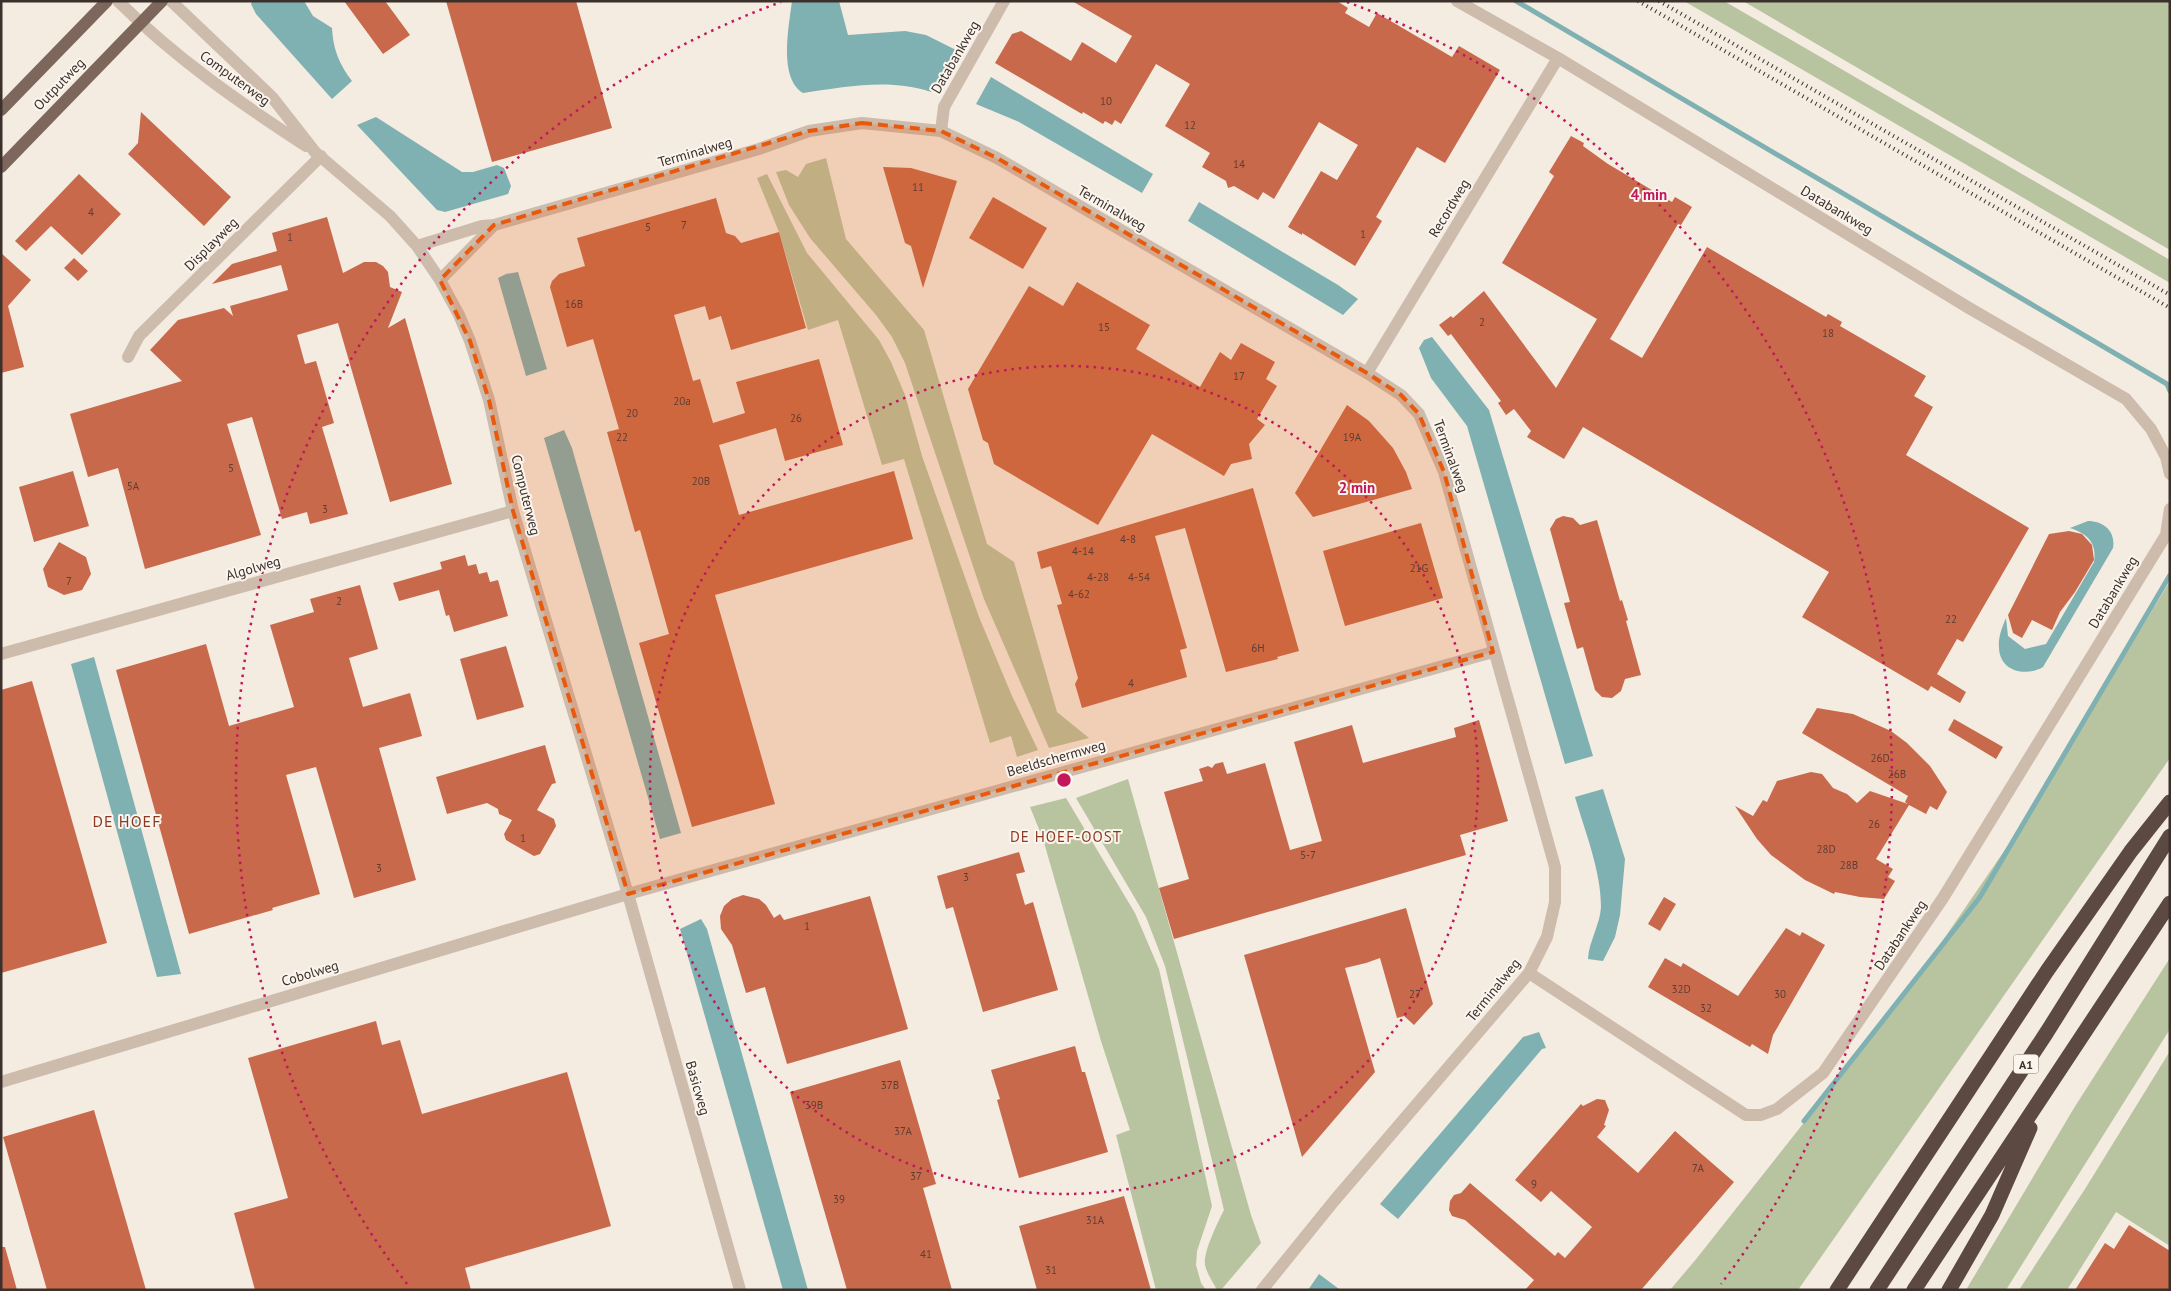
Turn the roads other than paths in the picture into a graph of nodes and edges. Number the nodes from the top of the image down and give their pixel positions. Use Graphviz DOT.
graph roads {
  1 [pos="107,1"];
  2 [pos="118,1"];
  3 [pos="162,1"];
  4 [pos="171,1"];
  5 [pos="1004,1"];
  6 [pos="1457,1"];
  7 [pos="140,23"];
  8 [pos="1558,58"];
  9 [pos="1,110"];
  10 [pos="941,131"];
  11 [pos="318,154"];
  12 [pos="1,167"];
  13 [pos="494,225"];
  14 [pos="417,246"];
  15 [pos="440,280"];
  16 [pos="128,357"];
  17 [pos="1367,373"];
  18 [pos="2170,474"];
  19 [pos="2170,508"];
  20 [pos="513,511"];
  21 [pos="1493,652"];
  22 [pos="1,654"];
  23 [pos="2170,802"];
  24 [pos="2170,836"];
  25 [pos="628,894"];
  26 [pos="2170,903"];
  27 [pos="1529,974"];
  28 [pos="1,1082"];
  29 [pos="2046,1090"];
  30 [pos="736,1289"];
  31 [pos="1262,1290"];
  32 [pos="1837,1290"];
  33 [pos="1877,1290"];
  34 [pos="1914,1290"];
  35 [pos="1949,1290"];
  1 -- 9 [label="main road, Outputweg"];
  2 -- 7 [label="street, Computerweg"];
  3 -- 7 [label="main road, Outputweg"];
  4 -- 11 [label="street, Computerweg"];
  5 -- 10 [label="street, Databankweg"];
  6 -- 8 [label="street, Databankweg"];
  7 -- 11 [label="street, Computerweg"];
  7 -- 12 [label="main road, Outputweg"];
  8 -- 17 [label="street, Recordweg"];
  8 -- 18 [label="street, Databankweg"];
  10 -- 13 [label="street, Terminalweg"];
  10 -- 17 [label="street, Terminalweg"];
  11 -- 14 [label="street, Computerweg"];
  11 -- 16 [label="street, Displayweg"];
  13 -- 14 [label="street, Terminalweg"];
  13 -- 15 [label="street, Terminalweg"];
  14 -- 15 [label="street, Computerweg"];
  15 -- 20 [label="street, Computerweg"];
  17 -- 21 [label="street, Terminalweg"];
  19 -- 27 [label="street, Databankweg"];
  20 -- 22 [label="street, Algolweg"];
  20 -- 25 [label="street, Computerweg"];
  21 -- 25 [label="street, Beeldschermweg"];
  21 -- 27 [label="street, Terminalweg"];
  23 -- 32 [label="highway, A1"];
  24 -- 33 [label="highway, A1"];
  25 -- 28 [label="street, Cobolweg"];
  25 -- 30 [label="street, Basicweg"];
  26 -- 29 [label="highway, A1"];
  27 -- 31 [label="street, Terminalweg"];
  29 -- 34 [label="highway, A1"];
  29 -- 35 [label="highway, A1"];
}
